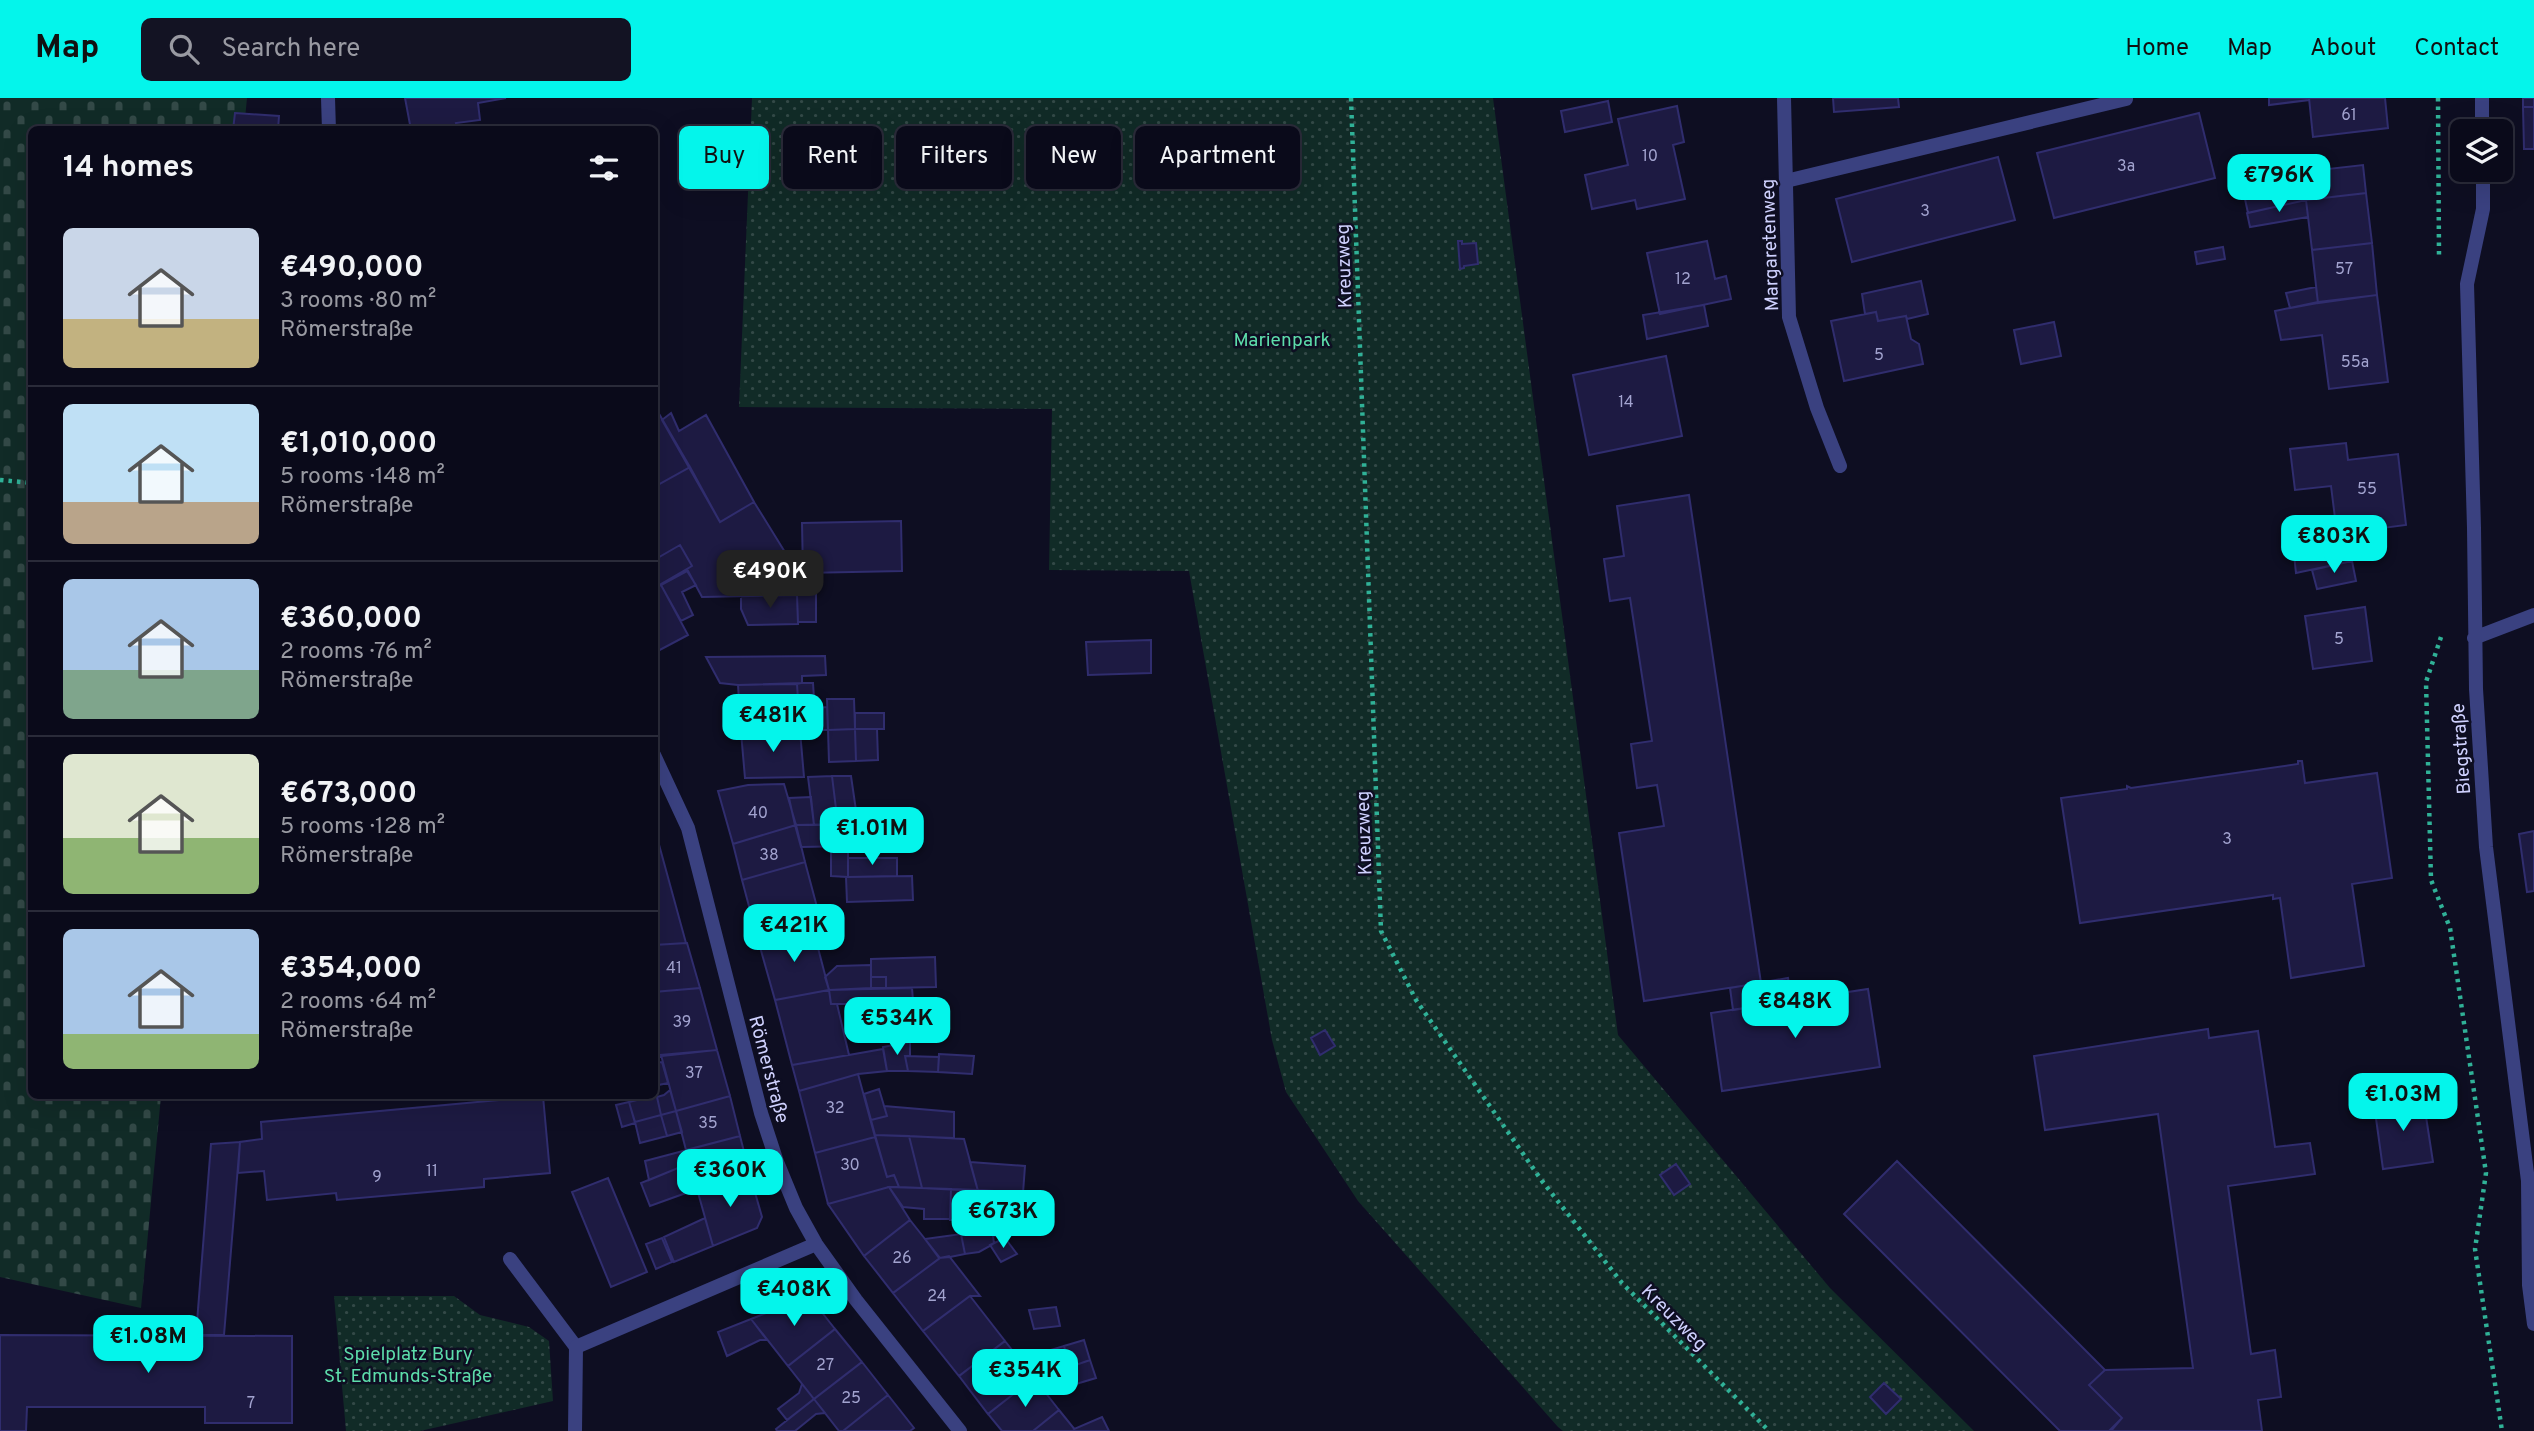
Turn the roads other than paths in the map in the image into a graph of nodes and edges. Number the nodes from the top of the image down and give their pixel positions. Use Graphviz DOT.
graph roads {
  1 [pos="328,98"];
  2 [pos="1784,98"];
  3 [pos="2482,98"];
  4 [pos="2126,99"];
  5 [pos="2482,119"];
  6 [pos="329,126"];
  7 [pos="1786,181"];
  8 [pos="2483,182"];
  9 [pos="1840,466"];
  10 [pos="2534,615"];
  11 [pos="2474,638"];
  12 [pos="658,764"];
  13 [pos="2531,1181"];
  14 [pos="816,1244"];
  15 [pos="510,1259"];
  16 [pos="2534,1324"];
  17 [pos="576,1348"];
  18 [pos="575,1431"];
  19 [pos="960,1431"];
  1 -- 6 [label="street"];
  2 -- 7 [label="street, Margaretenweg"];
  3 -- 5 [label="street"];
  4 -- 7 [label="street"];
  7 -- 9 [label="street, Margaretenweg"];
  8 -- 11 [label="street, Biegstraße"];
  10 -- 11 [label="street"];
  11 -- 13 [label="street, Biegstraße"];
  12 -- 14 [label="street, Römerstraße"];
  13 -- 16 [label="street, Biegstraße"];
  14 -- 17 [label="street"];
  14 -- 19 [label="street, Römerstraße"];
  15 -- 17 [label="street"];
  17 -- 18 [label="street"];
}
